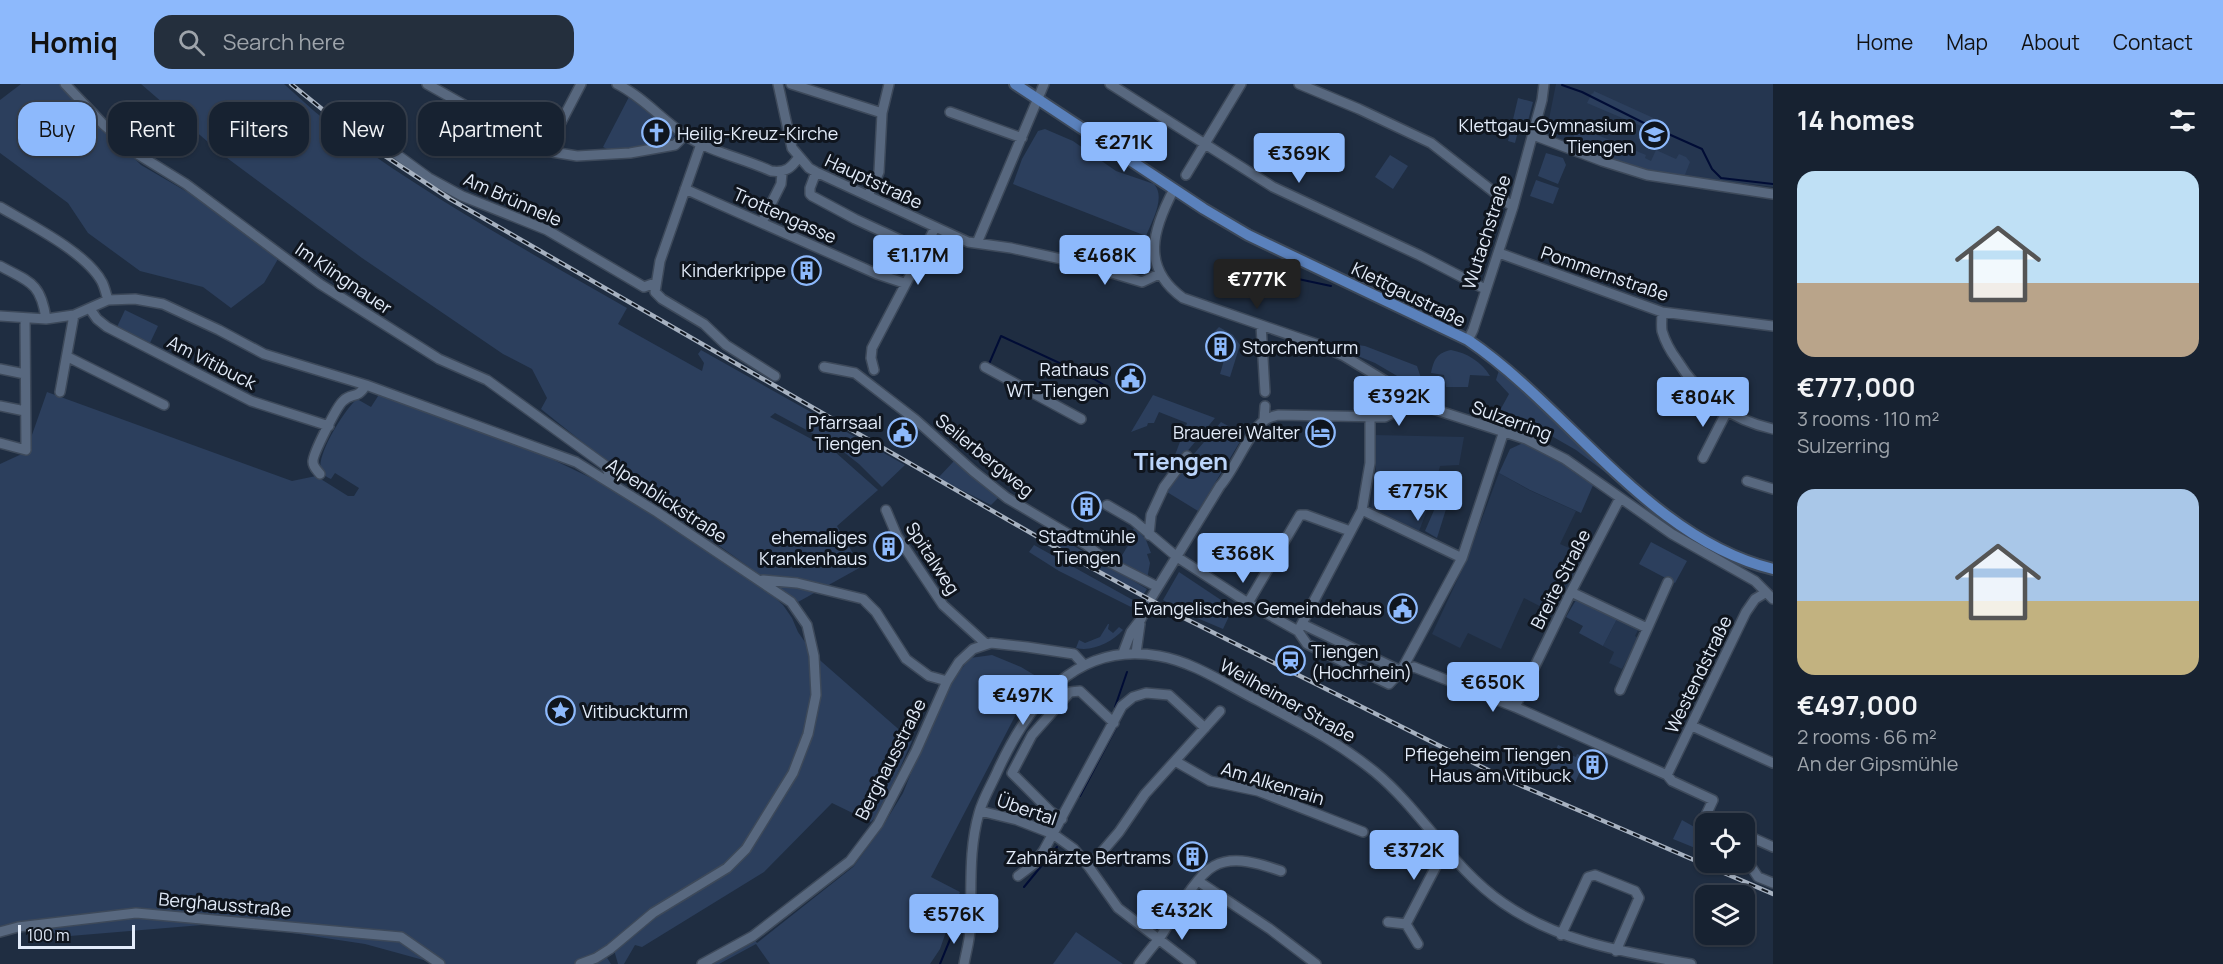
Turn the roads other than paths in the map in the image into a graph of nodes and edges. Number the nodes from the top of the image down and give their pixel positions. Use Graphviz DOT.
graph roads {
  1 [pos="65,84"];
  2 [pos="427,84"];
  3 [pos="581,84"];
  4 [pos="617,84"];
  5 [pos="778,84"];
  6 [pos="889,84"];
  7 [pos="1015,84"];
  8 [pos="1044,84"];
  9 [pos="1110,84"];
  10 [pos="1241,84"];
  11 [pos="1299,84"];
  12 [pos="1544,84"];
  13 [pos="796,85"];
  14 [pos="1038,99"];
  15 [pos="459,102"];
  16 [pos="950,112"];
  17 [pos="882,113"];
  18 [pos="564,117"];
  19 [pos="685,135"];
  20 [pos="1533,135"];
  21 [pos="1022,138"];
  22 [pos="701,144"];
  23 [pos="1205,145"];
  24 [pos="564,154"];
  25 [pos="399,156"];
  26 [pos="800,157"];
  27 [pos="782,172"];
  28 [pos="816,172"];
  29 [pos="1186,175"];
  30 [pos="685,189"];
  31 [pos="1174,189"];
  32 [pos="1773,194"];
  33 [pos="868,196"];
  34 [pos="0,207"];
  35 [pos="1513,207"];
  36 [pos="762,222"];
  37 [pos="934,228"];
  38 [pos="977,243"];
  39 [pos="922,250"];
  40 [pos="1499,253"];
  41 [pos="0,266"];
  42 [pos="1159,274"];
  43 [pos="656,283"];
  44 [pos="904,283"];
  45 [pos="1485,289"];
  46 [pos="108,300"];
  47 [pos="90,309"];
  48 [pos="1662,312"];
  49 [pos="74,315"];
  50 [pos="0,316"];
  51 [pos="25,318"];
  52 [pos="46,319"];
  53 [pos="1261,325"];
  54 [pos="1474,325"];
  55 [pos="1773,326"];
  56 [pos="1460,336"];
  57 [pos="1488,354"];
  58 [pos="68,357"];
  59 [pos="985,366"];
  60 [pos="824,367"];
  61 [pos="0,369"];
  62 [pos="874,370"];
  63 [pos="25,374"];
  64 [pos="775,376"];
  65 [pos="366,386"];
  66 [pos="1395,387"];
  67 [pos="60,392"];
  68 [pos="1265,392"];
  69 [pos="1413,399"];
  70 [pos="164,405"];
  71 [pos="0,406"];
  72 [pos="1265,406"];
  73 [pos="25,411"];
  74 [pos="1727,411"];
  75 [pos="1370,418"];
  76 [pos="1081,419"];
  77 [pos="1264,420"];
  78 [pos="329,426"];
  79 [pos="1773,429"];
  80 [pos="1504,431"];
  81 [pos="0,443"];
  82 [pos="1187,456"];
  83 [pos="1703,458"];
  84 [pos="320,474"];
  85 [pos="1748,481"];
  86 [pos="612,482"];
  87 [pos="1773,489"];
  88 [pos="1620,498"];
  89 [pos="1107,506"];
  90 [pos="886,510"];
  91 [pos="1362,510"];
  92 [pos="1350,531"];
  93 [pos="1149,535"];
  94 [pos="1177,557"];
  95 [pos="1462,558"];
  96 [pos="1768,568"];
  97 [pos="760,580"];
  98 [pos="1668,582"];
  99 [pos="1158,587"];
  100 [pos="1571,592"];
  101 [pos="1765,593"];
  102 [pos="1773,599"];
  103 [pos="1248,603"];
  104 [pos="1141,619"];
  105 [pos="1300,628"];
  106 [pos="1647,628"];
  107 [pos="986,643"];
  108 [pos="1123,653"];
  109 [pos="1136,653"];
  110 [pos="1084,665"];
  111 [pos="1401,671"];
  112 [pos="947,681"];
  113 [pos="1620,690"];
  114 [pos="1515,707"];
  115 [pos="1220,711"];
  116 [pos="1114,723"];
  117 [pos="1692,726"];
  118 [pos="1205,728"];
  119 [pos="1175,760"];
  120 [pos="1773,763"];
  121 [pos="1667,775"];
  122 [pos="980,811"];
  123 [pos="1707,813"];
  124 [pos="1062,819"];
  125 [pos="1363,832"];
  126 [pos="1053,834"];
  127 [pos="1755,839"];
  128 [pos="1773,847"];
  129 [pos="1445,849"];
  130 [pos="1089,867"];
  131 [pos="1281,871"];
  132 [pos="1755,872"];
  133 [pos="1017,876"];
  134 [pos="1198,881"];
  135 [pos="1773,883"];
  136 [pos="1388,922"];
  137 [pos="1406,924"];
  138 [pos="0,932"];
  139 [pos="1561,935"];
  140 [pos="1158,940"];
  141 [pos="1418,944"];
  142 [pos="1616,951"];
  143 [pos="440,964"];
  144 [pos="580,964"];
  145 [pos="702,964"];
  146 [pos="964,964"];
  147 [pos="1138,964"];
  148 [pos="1191,964"];
  149 [pos="1316,964"];
  150 [pos="1690,964"];
  1 -- 86 [label="street, Im Klingnauer"];
  2 -- 15 [label="street"];
  3 -- 18 [label="street"];
  4 -- 19 [label="street"];
  5 -- 26 [label="street, Hauptstraße"];
  6 -- 17 [label="street"];
  7 -- 14 [label="main road, Klettgaustraße"];
  8 -- 14 [label="street"];
  9 -- 23 [label="street"];
  10 -- 23 [label="street"];
  11 -- 35 [label="street"];
  12 -- 20 [label="street, Wutachstraße"];
  13 -- 17 [label="street"];
  14 -- 21 [label="street"];
  14 -- 31 [label="main road, Klettgaustraße"];
  16 -- 21 [label="street"];
  17 -- 33 [label="street"];
  19 -- 22 [label="street"];
  19 -- 24 [label="street"];
  20 -- 32 [label="street"];
  20 -- 35 [label="street, Wutachstraße"];
  21 -- 38 [label="street"];
  22 -- 27 [label="street"];
  22 -- 30 [label="street"];
  23 -- 29 [label="street"];
  23 -- 45 [label="street"];
  25 -- 43 [label="street, Am Brünnele"];
  26 -- 27 [label="street"];
  26 -- 28 [label="street, Hauptstraße"];
  27 -- 36 [label="street"];
  28 -- 33 [label="street, Hauptstraße"];
  28 -- 39 [label="street"];
  30 -- 36 [label="street, Trottengasse"];
  30 -- 43 [label="street"];
  31 -- 42 [label="street"];
  31 -- 56 [label="main road, Klettgaustraße"];
  33 -- 37 [label="street, Hauptstraße"];
  34 -- 46 [label="street"];
  35 -- 40 [label="street, Wutachstraße"];
  36 -- 44 [label="street, Trottengasse"];
  37 -- 38 [label="street, Hauptstraße"];
  37 -- 39 [label="street"];
  38 -- 42 [label="street, Hauptstraße"];
  39 -- 44 [label="street"];
  40 -- 45 [label="street, Wutachstraße"];
  40 -- 48 [label="street, Pommernstraße"];
  41 -- 52 [label="street"];
  42 -- 53 [label="street, Sulzerring"];
  43 -- 64 [label="street"];
  44 -- 62 [label="street"];
  45 -- 54 [label="street, Wutachstraße"];
  46 -- 47 [label="street, Alpenblickstraße"];
  46 -- 65 [label="street, Alpenblickstraße"];
  47 -- 49 [label="street, Alpenblickstraße"];
  47 -- 78 [label="street, Am Vitibuck"];
  48 -- 55 [label="street, Pommernstraße"];
  48 -- 74 [label="street"];
  49 -- 52 [label="street, Alpenblickstraße"];
  49 -- 58 [label="street"];
  50 -- 51 [label="street, Alpenblickstraße"];
  51 -- 52 [label="street, Alpenblickstraße"];
  51 -- 63 [label="street"];
  53 -- 66 [label="street, Sulzerring"];
  53 -- 68 [label="street"];
  54 -- 56 [label="street, Wutachstraße"];
  54 -- 57 [label="street"];
  56 -- 57 [label="main road, Klettgaustraße"];
  57 -- 96 [label="main road, Klettgaustraße"];
  58 -- 67 [label="street"];
  58 -- 70 [label="street"];
  59 -- 76 [label="street"];
  60 -- 99 [label="street, Seilerbergweg"];
  61 -- 63 [label="street"];
  63 -- 73 [label="street"];
  65 -- 78 [label="street"];
  65 -- 86 [label="street, Alpenblickstraße"];
  66 -- 69 [label="street, Sulzerring"];
  66 -- 75 [label="street"];
  69 -- 75 [label="street"];
  69 -- 80 [label="street, Sulzerring"];
  71 -- 73 [label="street"];
  72 -- 77 [label="street"];
  73 -- 81 [label="street"];
  74 -- 79 [label="street"];
  74 -- 83 [label="street"];
  75 -- 77 [label="street"];
  75 -- 91 [label="street"];
  77 -- 94 [label="street"];
  78 -- 84 [label="street"];
  80 -- 88 [label="street, Sulzerring"];
  80 -- 95 [label="street"];
  82 -- 93 [label="street"];
  85 -- 87 [label="street"];
  86 -- 97 [label="street, Alpenblickstraße"];
  88 -- 100 [label="street, Breite Straße"];
  88 -- 101 [label="street, Sulzerring"];
  89 -- 93 [label="street"];
  90 -- 107 [label="street, Spitalweg"];
  91 -- 92 [label="street"];
  91 -- 95 [label="street"];
  92 -- 103 [label="street"];
  92 -- 105 [label="street"];
  93 -- 94 [label="street"];
  94 -- 99 [label="street"];
  94 -- 103 [label="street"];
  95 -- 111 [label="street"];
  97 -- 112 [label="street"];
  97 -- 144 [label="street, Alpenblickstraße"];
  98 -- 106 [label="street"];
  99 -- 104 [label="street"];
  100 -- 106 [label="street"];
  100 -- 114 [label="street, Breite Straße"];
  101 -- 102 [label="street, Sulzerring"];
  101 -- 117 [label="street, Westendstraße"];
  103 -- 105 [label="street"];
  104 -- 108 [label="street"];
  104 -- 109 [label="street"];
  105 -- 111 [label="street"];
  105 -- 111 [label="street"];
  106 -- 113 [label="street"];
  107 -- 110 [label="street"];
  107 -- 112 [label="street, Berghausstraße"];
  108 -- 109 [label="street, Weilheimer Straße"];
  108 -- 110 [label="street, Weilheimer Straße"];
  109 -- 129 [label="street, Weilheimer Straße"];
  110 -- 122 [label="street, Weilheimer Straße"];
  111 -- 114 [label="street"];
  112 -- 145 [label="street, Berghausstraße"];
  114 -- 121 [label="street"];
  115 -- 118 [label="street"];
  116 -- 118 [label="street"];
  116 -- 124 [label="street"];
  116 -- 124 [label="street"];
  117 -- 120 [label="street"];
  117 -- 121 [label="street, Westendstraße"];
  118 -- 119 [label="street"];
  119 -- 125 [label="street, Am Alkenrain"];
  119 -- 130 [label="street"];
  121 -- 123 [label="street"];
  122 -- 126 [label="street, Übertal"];
  122 -- 146 [label="street, Weilheimer Straße"];
  124 -- 126 [label="street"];
  126 -- 130 [label="street, Übertal"];
  126 -- 133 [label="street"];
  127 -- 128 [label="street"];
  129 -- 137 [label="street"];
  129 -- 139 [label="street, Weilheimer Straße"];
  130 -- 140 [label="street, Übertal"];
  131 -- 134 [label="street"];
  132 -- 135 [label="street"];
  134 -- 140 [label="street"];
  134 -- 149 [label="street"];
  136 -- 137 [label="street"];
  137 -- 141 [label="street"];
  138 -- 143 [label="street, Berghausstraße"];
  139 -- 142 [label="street, Weilheimer Straße"];
  139 -- 142 [label="street"];
  140 -- 147 [label="street"];
  140 -- 148 [label="street, Übertal"];
  142 -- 150 [label="street, Weilheimer Straße"];
}
